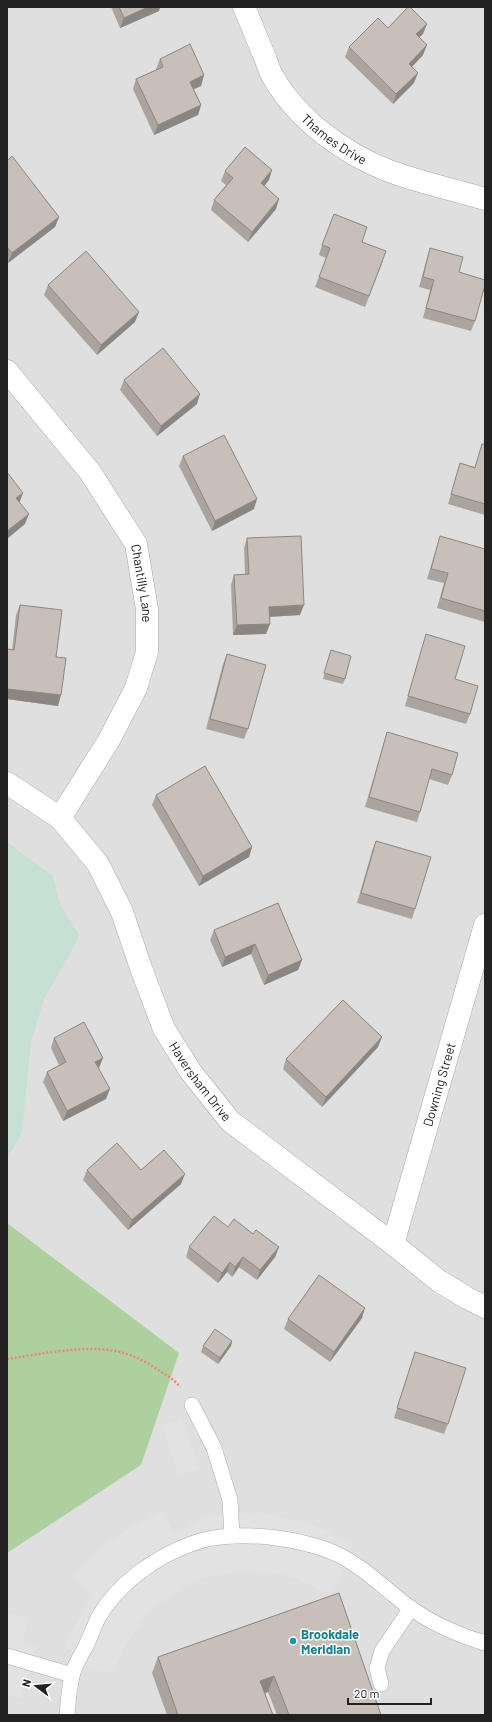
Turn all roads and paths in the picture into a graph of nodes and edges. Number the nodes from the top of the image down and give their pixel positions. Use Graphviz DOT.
graph roads {
  1 [pos="244,7"];
  2 [pos="485,198"];
  3 [pos="7,371"];
  4 [pos="7,783"];
  5 [pos="60,818"];
  6 [pos="485,925"];
  7 [pos="393,1244"];
  8 [pos="485,1306"];
  9 [pos="7,1359"];
  10 [pos="192,1405"];
  11 [pos="232,1536"];
  12 [pos="411,1608"];
  13 [pos="485,1643"];
  14 [pos="7,1656"];
  15 [pos="72,1675"];
  16 [pos="381,1684"];
  17 [pos="69,1710"];
  1 -- 2 [label="street, Thames Drive"];
  3 -- 5 [label="street, Chantilly Lane"];
  4 -- 5 [label="street, Haversham Drive"];
  5 -- 7 [label="street, Haversham Drive"];
  6 -- 7 [label="street, Downing Street"];
  7 -- 8 [label="street, Haversham Drive"];
  9 -- 10 [label="path"];
  10 -- 11 [label="lane"];
  11 -- 12 [label="lane"];
  11 -- 15 [label="lane"];
  12 -- 13 [label="lane"];
  12 -- 16 [label="lane"];
  14 -- 15 [label="lane"];
  15 -- 17 [label="lane"];
}
